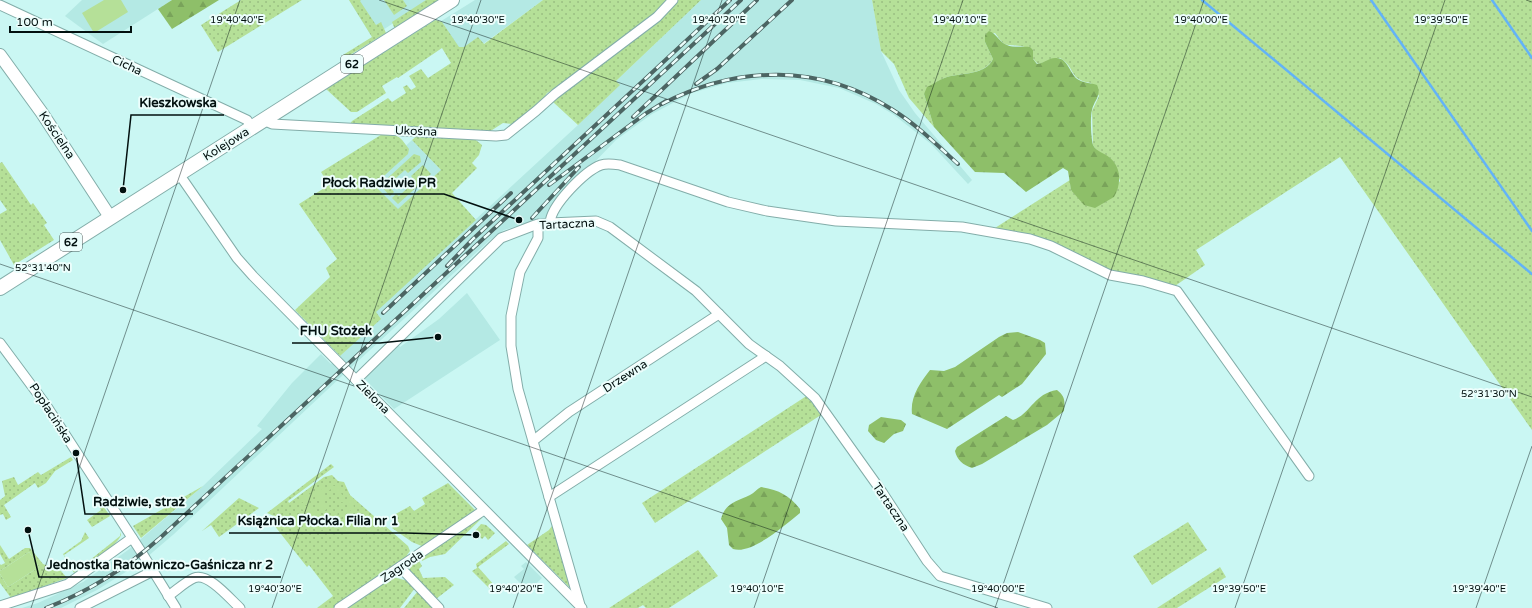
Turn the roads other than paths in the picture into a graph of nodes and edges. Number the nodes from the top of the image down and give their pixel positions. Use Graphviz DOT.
graph roads {
  1 [pos="452,0"];
  2 [pos="673,0"];
  3 [pos="0,5"];
  4 [pos="0,55"];
  5 [pos="258,124"];
  6 [pos="179,174"];
  7 [pos="110,217"];
  8 [pos="550,223"];
  9 [pos="538,224"];
  10 [pos="0,288"];
  11 [pos="719,314"];
  12 [pos="0,343"];
  13 [pos="766,356"];
  14 [pos="356,380"];
  15 [pos="533,441"];
  16 [pos="1308,476"];
  17 [pos="549,497"];
  18 [pos="484,510"];
  19 [pos="132,538"];
  20 [pos="400,567"];
  21 [pos="153,571"];
  22 [pos="168,596"];
  23 [pos="0,606"];
  24 [pos="581,607"];
  25 [pos="80,608"];
  26 [pos="176,608"];
  27 [pos="240,608"];
  28 [pos="339,608"];
  29 [pos="439,608"];
  30 [pos="1047,608"];
  1 -- 5 [label="main road, Kolejowa / 62"];
  2 -- 5 [label="street, Ukośna"];
  3 -- 5 [label="street, Cicha"];
  4 -- 7 [label="main road, Kościelna"];
  5 -- 6 [label="main road, Kolejowa / 62"];
  6 -- 7 [label="main road, Kolejowa / 62"];
  6 -- 14 [label="street, Zielona"];
  7 -- 10 [label="main road, Kolejowa / 62"];
  8 -- 9 [label="street, Tartaczna"];
  8 -- 11 [label="street, Tartaczna"];
  8 -- 16 [label="street"];
  9 -- 14 [label="street, Tartaczna"];
  9 -- 15 [label="street"];
  11 -- 13 [label="street, Tartaczna"];
  11 -- 15 [label="street, Drzewna"];
  12 -- 19 [label="street, Popłacińska"];
  13 -- 17 [label="street"];
  13 -- 30 [label="street, Tartaczna"];
  14 -- 18 [label="street, Zielona"];
  15 -- 17 [label="street"];
  17 -- 24 [label="street"];
  18 -- 20 [label="street, Zagroda"];
  18 -- 24 [label="street, Zielona"];
  19 -- 21 [label="street, Popłacińska"];
  19 -- 23 [label="street"];
  20 -- 28 [label="street, Zagroda"];
  20 -- 29 [label="street"];
  21 -- 22 [label="street, Popłacińska"];
  21 -- 25 [label="street"];
  22 -- 26 [label="street, Popłacińska"];
  22 -- 27 [label="street"];
}
